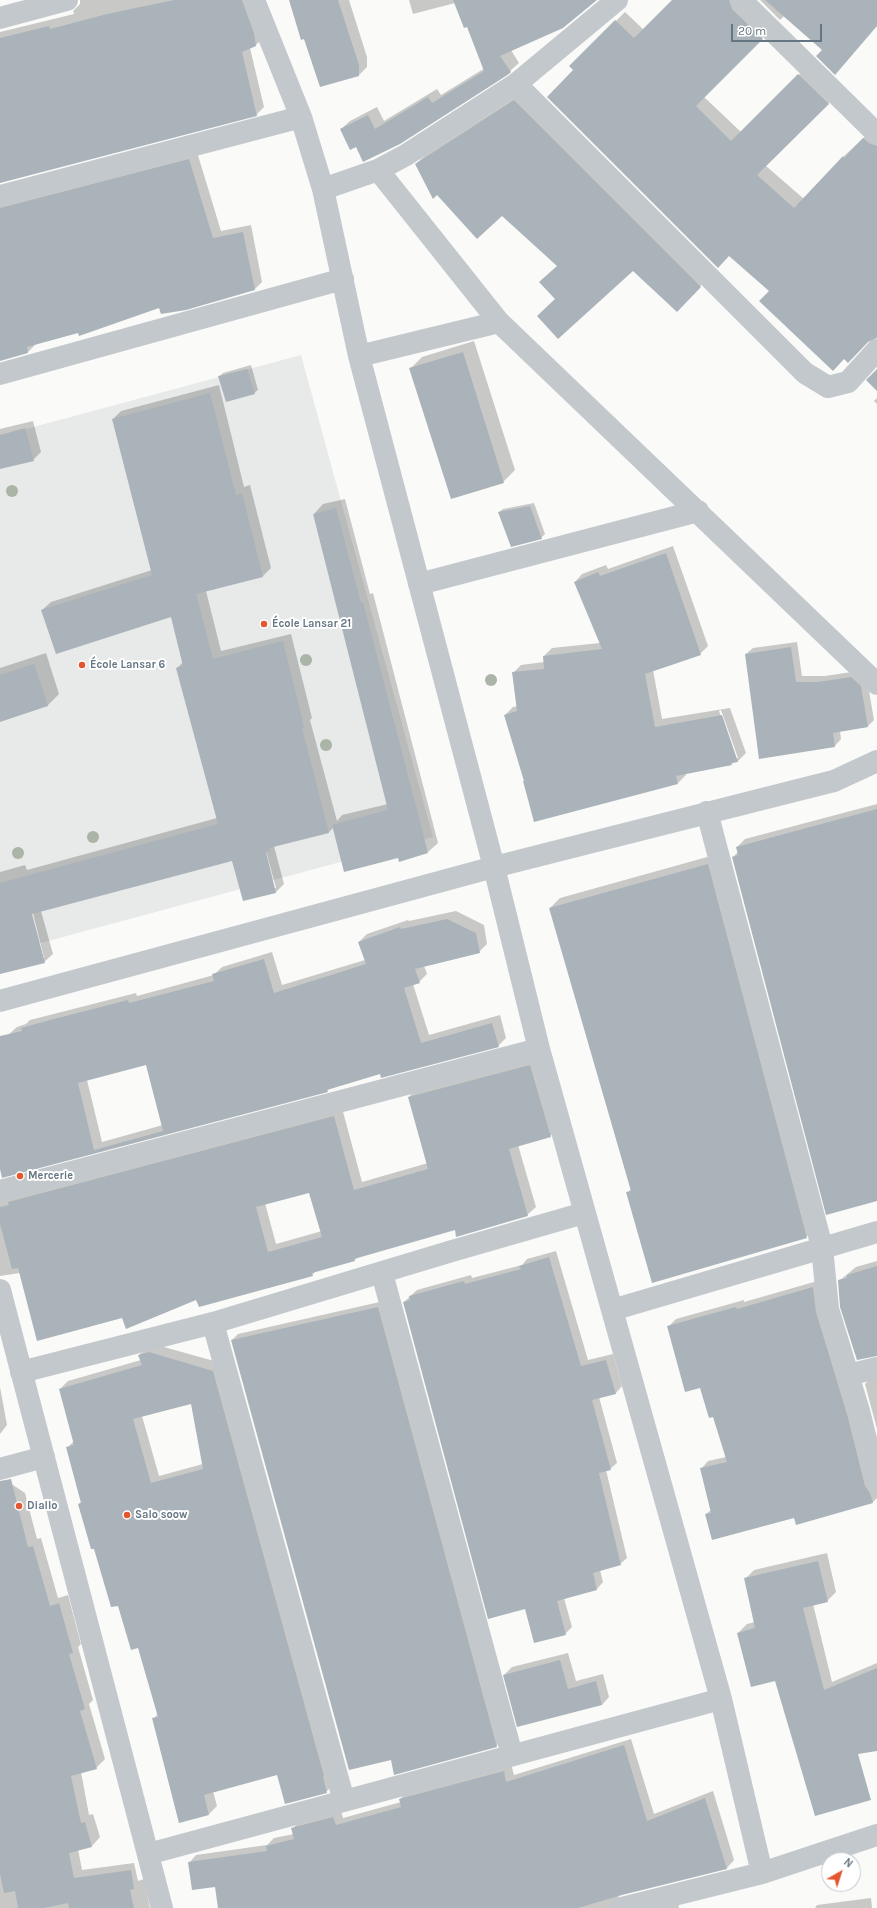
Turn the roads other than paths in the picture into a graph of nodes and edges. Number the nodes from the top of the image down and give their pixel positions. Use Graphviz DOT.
graph roads {
  1 [pos="67,0"];
  2 [pos="254,0"];
  3 [pos="617,0"];
  4 [pos="742,0"];
  5 [pos="44,3"];
  6 [pos="0,18"];
  7 [pos="516,84"];
  8 [pos="301,117"];
  9 [pos="877,134"];
  10 [pos="378,170"];
  11 [pos="323,189"];
  12 [pos="0,196"];
  13 [pos="343,279"];
  14 [pos="499,322"];
  15 [pos="877,350"];
  16 [pos="360,356"];
  17 [pos="0,374"];
  18 [pos="698,511"];
  19 [pos="419,584"];
  20 [pos="877,684"];
  21 [pos="877,761"];
  22 [pos="707,812"];
  23 [pos="494,867"];
  24 [pos="0,1001"];
  25 [pos="539,1049"];
  26 [pos="0,1191"];
  27 [pos="584,1213"];
  28 [pos="877,1232"];
  29 [pos="822,1247"];
  30 [pos="382,1273"];
  31 [pos="0,1290"];
  32 [pos="612,1310"];
  33 [pos="213,1323"];
  34 [pos="877,1368"];
  35 [pos="21,1372"];
  36 [pos="848,1375"];
  37 [pos="44,1457"];
  38 [pos="0,1469"];
  39 [pos="877,1483"];
  40 [pos="721,1699"];
  41 [pos="512,1755"];
  42 [pos="344,1801"];
  43 [pos="877,1835"];
  44 [pos="148,1854"];
  45 [pos="762,1873"];
  46 [pos="162,1908"];
  47 [pos="622,1908"];
  1 -- 5 [label="street"];
  2 -- 8 [label="street"];
  3 -- 7 [label="street"];
  4 -- 9 [label="street"];
  5 -- 6 [label="street"];
  7 -- 10 [label="street"];
  7 -- 15 [label="street"];
  8 -- 11 [label="street"];
  8 -- 12 [label="street"];
  10 -- 11 [label="street"];
  10 -- 14 [label="street"];
  11 -- 13 [label="street"];
  13 -- 16 [label="street"];
  13 -- 17 [label="street"];
  14 -- 16 [label="street"];
  14 -- 18 [label="street"];
  16 -- 19 [label="street"];
  18 -- 19 [label="street"];
  18 -- 20 [label="street"];
  19 -- 23 [label="street"];
  21 -- 22 [label="street"];
  22 -- 23 [label="street"];
  22 -- 29 [label="street"];
  23 -- 24 [label="street"];
  23 -- 25 [label="street"];
  25 -- 26 [label="street"];
  25 -- 27 [label="street"];
  27 -- 30 [label="street"];
  27 -- 32 [label="street"];
  28 -- 29 [label="street"];
  29 -- 32 [label="street"];
  29 -- 36 [label="street"];
  30 -- 33 [label="street"];
  30 -- 41 [label="street"];
  31 -- 35 [label="street"];
  32 -- 40 [label="street"];
  33 -- 35 [label="street"];
  33 -- 42 [label="street"];
  34 -- 36 [label="street"];
  35 -- 37 [label="street"];
  36 -- 39 [label="street"];
  37 -- 38 [label="street"];
  37 -- 44 [label="street"];
  40 -- 41 [label="street"];
  40 -- 45 [label="street"];
  41 -- 42 [label="street"];
  42 -- 44 [label="street"];
  43 -- 45 [label="street"];
  44 -- 46 [label="street"];
  45 -- 47 [label="street"];
}
